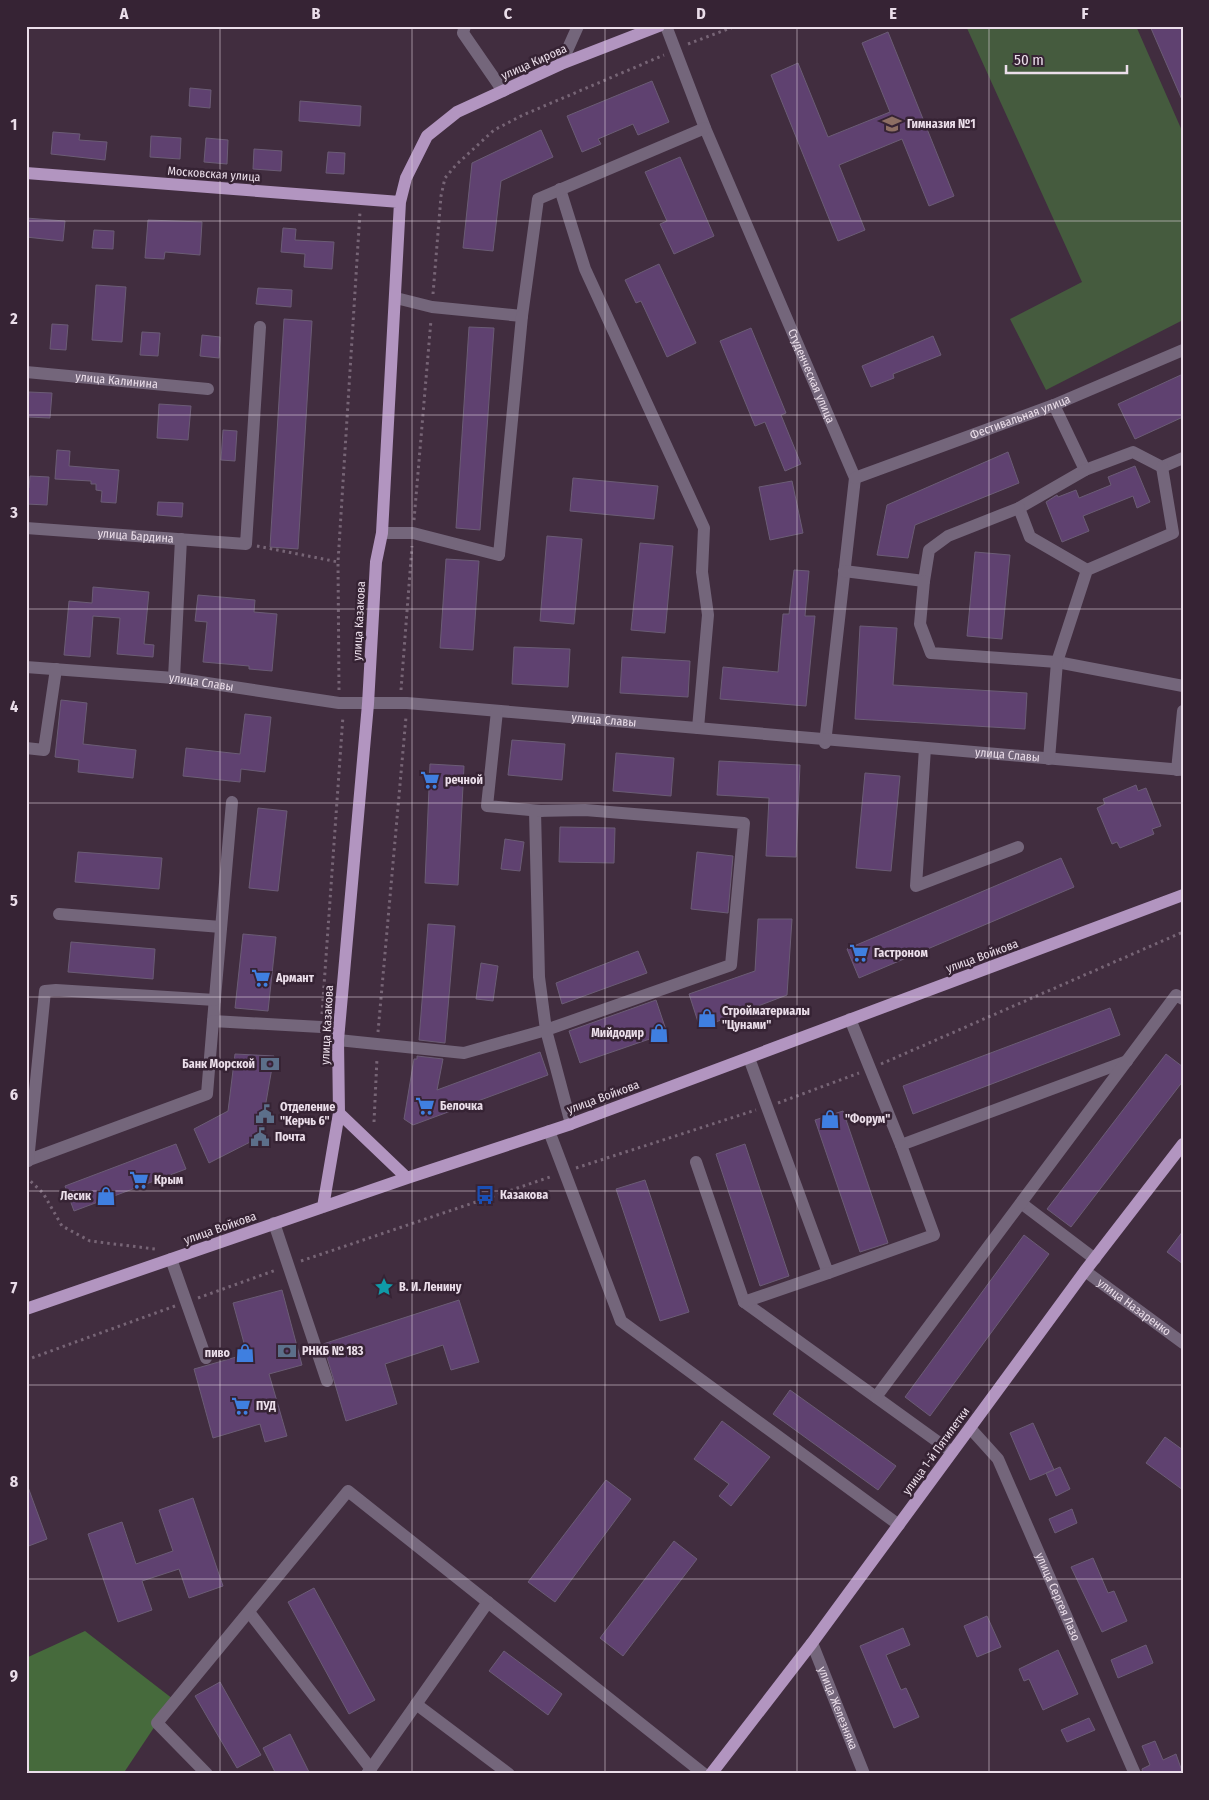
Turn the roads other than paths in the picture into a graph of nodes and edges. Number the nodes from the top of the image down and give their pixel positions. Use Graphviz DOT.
graph roads {
  1 [pos="578,26"];
  2 [pos="659,26"];
  3 [pos="666,26"];
  4 [pos="464,30"];
  5 [pos="560,64"];
  6 [pos="503,91"];
  7 [pos="705,128"];
  8 [pos="426,136"];
  9 [pos="26,173"];
  10 [pos="560,190"];
  11 [pos="400,202"];
  12 [pos="396,298"];
  13 [pos="522,316"];
  14 [pos="260,327"];
  15 [pos="1183,350"];
  16 [pos="26,372"];
  17 [pos="208,389"];
  18 [pos="1054,405"];
  19 [pos="1183,458"];
  20 [pos="1162,467"];
  21 [pos="1085,470"];
  22 [pos="855,478"];
  23 [pos="1019,508"];
  24 [pos="26,528"];
  25 [pos="382,533"];
  26 [pos="181,539"];
  27 [pos="1088,570"];
  28 [pos="844,571"];
  29 [pos="924,581"];
  30 [pos="1058,662"];
  31 [pos="26,666"];
  32 [pos="56,669"];
  33 [pos="174,678"];
  34 [pos="1183,686"];
  35 [pos="368,704"];
  36 [pos="497,711"];
  37 [pos="1183,711"];
  38 [pos="698,728"];
  39 [pos="825,741"];
  40 [pos="26,748"];
  41 [pos="925,748"];
  42 [pos="1049,758"];
  43 [pos="1180,770"];
  44 [pos="232,802"];
  45 [pos="544,811"];
  46 [pos="1018,847"];
  47 [pos="1183,895"];
  48 [pos="60,914"];
  49 [pos="221,927"];
  50 [pos="1183,999"];
  51 [pos="215,1000"];
  52 [pos="850,1018"];
  53 [pos="213,1021"];
  54 [pos="546,1030"];
  55 [pos="338,1034"];
  56 [pos="749,1058"];
  57 [pos="1127,1061"];
  58 [pos="339,1113"];
  59 [pos="571,1124"];
  60 [pos="549,1131"];
  61 [pos="1183,1144"];
  62 [pos="901,1146"];
  63 [pos="27,1161"];
  64 [pos="696,1162"];
  65 [pos="407,1178"];
  66 [pos="1021,1203"];
  67 [pos="323,1207"];
  68 [pos="274,1223"];
  69 [pos="171,1259"];
  70 [pos="1095,1259"];
  71 [pos="1085,1271"];
  72 [pos="828,1273"];
  73 [pos="744,1302"];
  74 [pos="26,1309"];
  75 [pos="1183,1343"];
  76 [pos="206,1358"];
  77 [pos="327,1381"];
  78 [pos="876,1397"];
  79 [pos="970,1428"];
  80 [pos="952,1452"];
  81 [pos="898,1525"];
  82 [pos="488,1602"];
  83 [pos="249,1612"];
  84 [pos="812,1642"];
  85 [pos="416,1704"];
  86 [pos="369,1771"];
  87 [pos="208,1774"];
  88 [pos="509,1774"];
  89 [pos="704,1774"];
  90 [pos="711,1774"];
  91 [pos="864,1774"];
  92 [pos="1135,1774"];
  1 -- 5 [label="street"];
  2 -- 5 [label="main road, улица Кирова"];
  3 -- 7 [label="street, Студенческая улица"];
  4 -- 6 [label="street"];
  5 -- 6 [label="main road, улица Кирова"];
  6 -- 8 [label="main road, улица Кирова"];
  7 -- 10 [label="street"];
  7 -- 22 [label="street, Студенческая улица"];
  8 -- 11 [label="main road, улица Казакова"];
  9 -- 11 [label="main road, Московская улица"];
  10 -- 13 [label="street"];
  10 -- 38 [label="street"];
  11 -- 12 [label="main road, улица Казакова"];
  12 -- 13 [label="street"];
  12 -- 25 [label="main road, улица Казакова"];
  13 -- 25 [label="street"];
  14 -- 26 [label="street, улица Бардина"];
  15 -- 18 [label="street, Фестивальная улица"];
  16 -- 17 [label="street, улица Калинина"];
  18 -- 21 [label="street"];
  18 -- 22 [label="street, Фестивальная улица"];
  19 -- 20 [label="street"];
  20 -- 21 [label="street"];
  20 -- 27 [label="street"];
  21 -- 23 [label="street"];
  22 -- 28 [label="street, Студенческая улица"];
  23 -- 27 [label="street"];
  23 -- 29 [label="street"];
  24 -- 26 [label="street, улица Бардина"];
  25 -- 35 [label="main road, улица Казакова"];
  26 -- 33 [label="street"];
  27 -- 30 [label="street"];
  28 -- 29 [label="street"];
  28 -- 39 [label="street, Студенческая улица"];
  29 -- 30 [label="street"];
  30 -- 34 [label="street"];
  30 -- 42 [label="street"];
  31 -- 32 [label="street, улица Славы"];
  32 -- 33 [label="street, улица Славы"];
  32 -- 40 [label="street"];
  33 -- 35 [label="street, улица Славы"];
  35 -- 36 [label="street, улица Славы"];
  35 -- 55 [label="main road, улица Казакова"];
  36 -- 38 [label="street, улица Славы"];
  36 -- 45 [label="street"];
  37 -- 43 [label="street"];
  38 -- 39 [label="street, улица Славы"];
  39 -- 41 [label="street, улица Славы"];
  41 -- 42 [label="street, улица Славы"];
  41 -- 46 [label="street"];
  42 -- 43 [label="street, улица Славы"];
  44 -- 49 [label="street"];
  45 -- 54 [label="street"];
  45 -- 54 [label="street"];
  47 -- 52 [label="main road, улица Войкова"];
  48 -- 49 [label="street"];
  49 -- 51 [label="street"];
  50 -- 57 [label="street"];
  51 -- 53 [label="street"];
  51 -- 63 [label="street"];
  52 -- 56 [label="main road, улица Войкова"];
  52 -- 62 [label="street"];
  53 -- 55 [label="street"];
  53 -- 63 [label="street"];
  54 -- 55 [label="street"];
  54 -- 59 [label="street"];
  55 -- 58 [label="main road, улица Казакова"];
  56 -- 59 [label="main road, улица Войкова"];
  56 -- 72 [label="street"];
  57 -- 62 [label="street"];
  57 -- 66 [label="street"];
  58 -- 65 [label="main road"];
  58 -- 67 [label="main road, улица Казакова"];
  59 -- 60 [label="main road, улица Войкова"];
  60 -- 65 [label="main road, улица Войкова"];
  60 -- 81 [label="street"];
  61 -- 70 [label="main road, улица 1-й Пятилетки"];
  62 -- 72 [label="street"];
  64 -- 73 [label="street"];
  65 -- 67 [label="main road, улица Войкова"];
  66 -- 70 [label="street"];
  66 -- 78 [label="street"];
  67 -- 68 [label="main road, улица Войкова"];
  68 -- 69 [label="main road, улица Войкова"];
  68 -- 77 [label="street"];
  69 -- 74 [label="main road, улица Войкова"];
  69 -- 76 [label="street"];
  70 -- 71 [label="main road, улица 1-й Пятилетки"];
  71 -- 75 [label="street, улица Назаренко"];
  71 -- 79 [label="main road, улица 1-й Пятилетки"];
  72 -- 73 [label="street"];
  73 -- 78 [label="street"];
  78 -- 80 [label="street"];
  79 -- 80 [label="main road, улица 1-й Пятилетки"];
  79 -- 92 [label="street, улица Сергея Лазо"];
  80 -- 81 [label="main road, улица 1-й Пятилетки"];
  81 -- 84 [label="main road, улица 1-й Пятилетки"];
  82 -- 83 [label="street"];
  82 -- 85 [label="street"];
  82 -- 89 [label="street"];
  83 -- 86 [label="street"];
  83 -- 87 [label="street"];
  84 -- 90 [label="main road, улица 1-й Пятилетки"];
  84 -- 91 [label="street, улица Железняка"];
  85 -- 86 [label="street"];
  85 -- 88 [label="street"];
}
